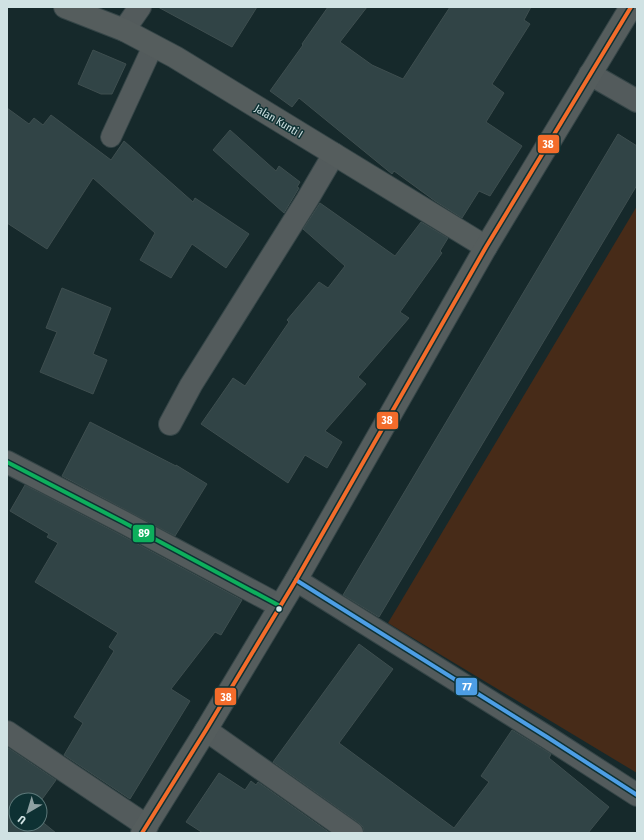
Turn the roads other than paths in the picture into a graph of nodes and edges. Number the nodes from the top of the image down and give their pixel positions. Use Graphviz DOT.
graph roads {
  1 [pos="65,7"];
  2 [pos="140,7"];
  3 [pos="631,7"];
  4 [pos="124,30"];
  5 [pos="153,46"];
  6 [pos="590,74"];
  7 [pos="637,102"];
  8 [pos="111,137"];
  9 [pos="334,154"];
  10 [pos="486,247"];
  11 [pos="170,424"];
  12 [pos="7,462"];
  13 [pos="296,580"];
  14 [pos="280,606"];
  15 [pos="206,730"];
  16 [pos="7,732"];
  17 [pos="637,795"];
  18 [pos="144,829"];
  19 [pos="352,833"];
  1 -- 4 [label="main road, Jalan Kunti I"];
  2 -- 4 [label="street"];
  3 -- 6 [label="main road"];
  4 -- 5 [label="main road, Jalan Kunti I"];
  5 -- 8 [label="lane"];
  5 -- 9 [label="main road, Jalan Kunti I"];
  6 -- 7 [label="street"];
  6 -- 10 [label="main road"];
  9 -- 10 [label="main road, Jalan Kunti I"];
  9 -- 11 [label="street"];
  10 -- 13 [label="main road"];
  12 -- 14 [label="street"];
  13 -- 14 [label="main road"];
  13 -- 17 [label="street"];
  14 -- 15 [label="main road"];
  15 -- 18 [label="main road"];
  15 -- 19 [label="street"];
  16 -- 18 [label="street"];
}
